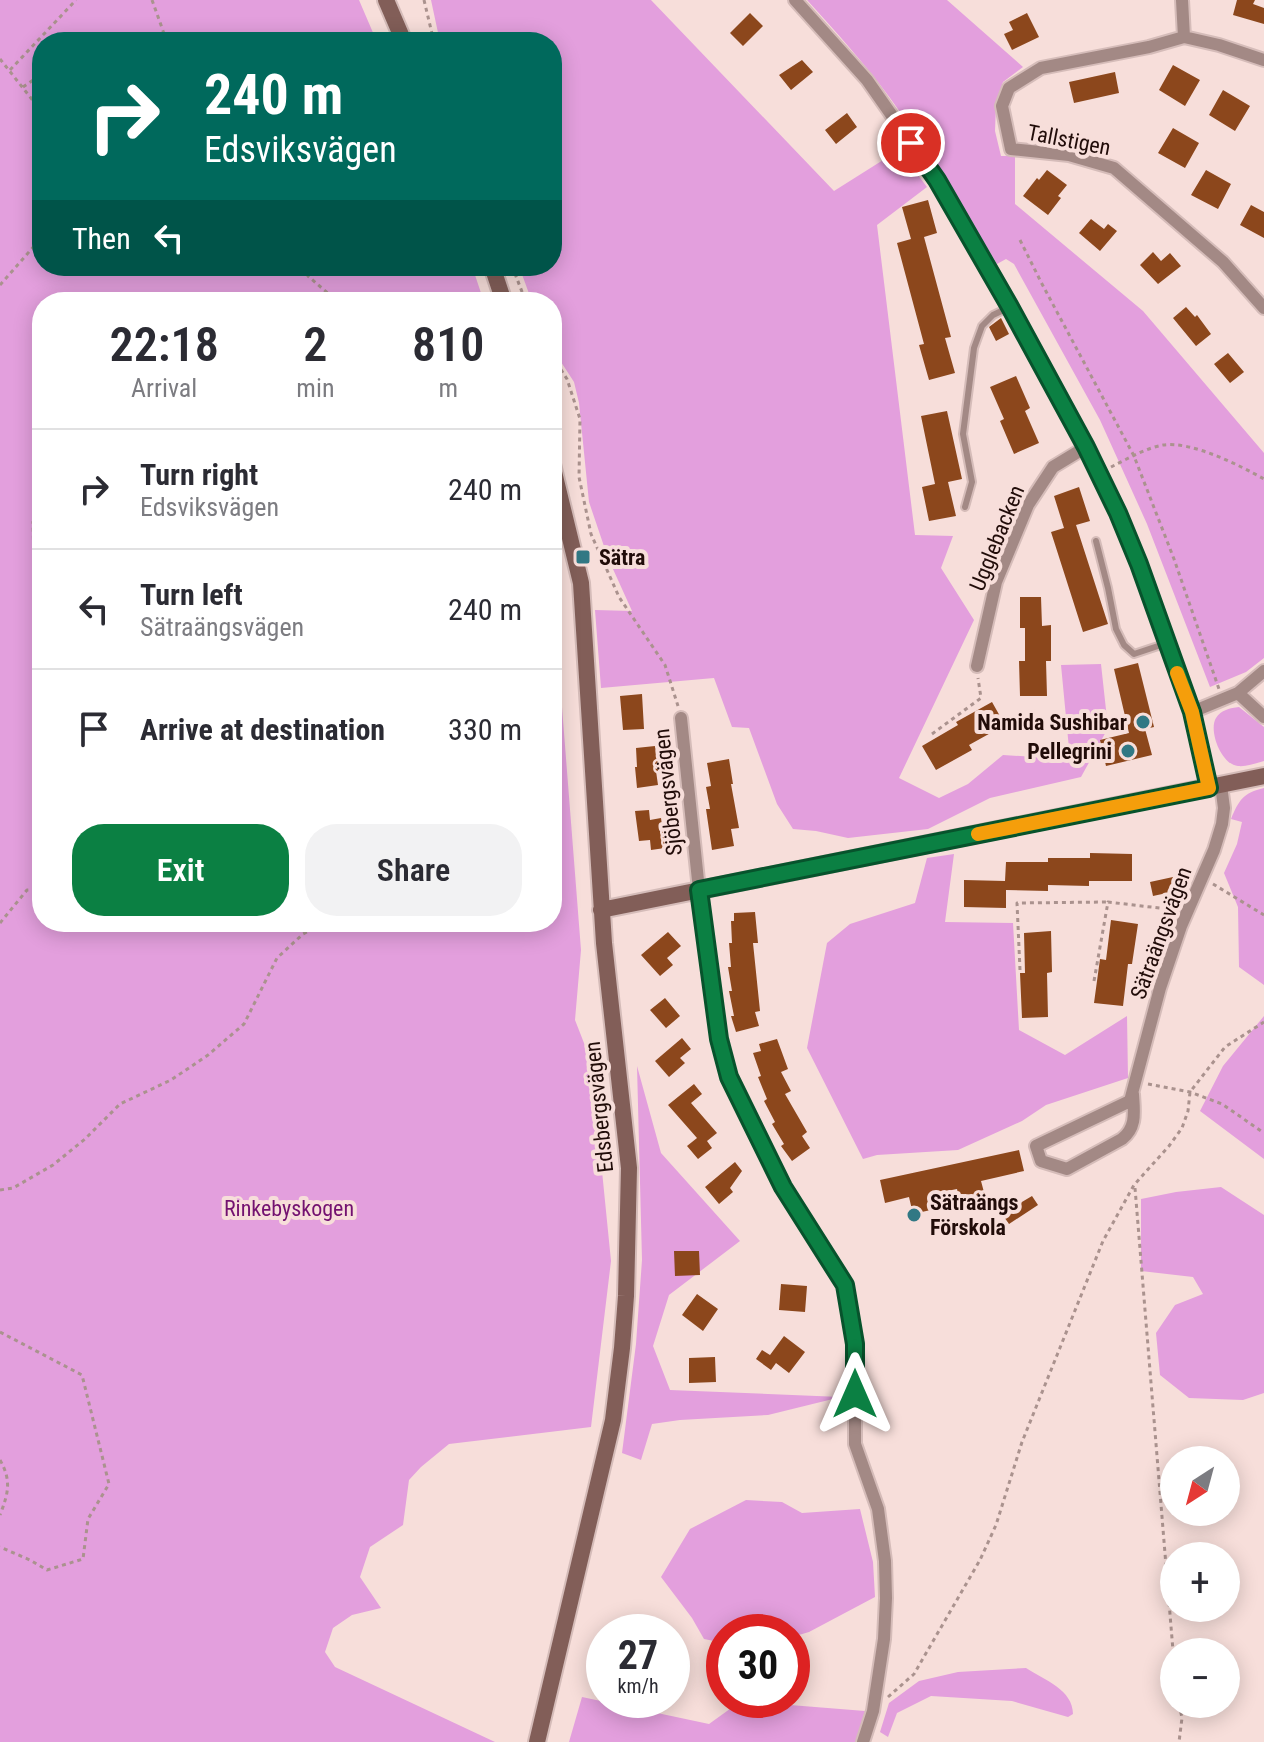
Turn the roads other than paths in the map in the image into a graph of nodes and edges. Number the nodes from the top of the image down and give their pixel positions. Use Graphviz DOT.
graph roads {
  1 [pos="386,0"];
  2 [pos="795,0"];
  3 [pos="1182,0"];
  4 [pos="400,32"];
  5 [pos="1184,37"];
  6 [pos="1264,60"];
  7 [pos="1010,307"];
  8 [pos="1264,308"];
  9 [pos="1086,447"];
  10 [pos="562,505"];
  11 [pos="965,507"];
  12 [pos="1096,541"];
  13 [pos="1167,643"];
  14 [pos="977,666"];
  15 [pos="1264,671"];
  16 [pos="1238,693"];
  17 [pos="1192,712"];
  18 [pos="1264,717"];
  19 [pos="681,718"];
  20 [pos="1264,776"];
  21 [pos="1215,786"];
  22 [pos="699,890"];
  23 [pos="601,910"];
  24 [pos="1134,1088"];
  25 [pos="537,1742"];
  26 [pos="863,1742"];
  1 -- 4 [label="main road"];
  2 -- 7 [label="street, Sätraängsvägen"];
  3 -- 5 [label="street"];
  5 -- 6 [label="street"];
  5 -- 8 [label="street, Tallstigen"];
  7 -- 9 [label="street, Sätraängsvägen"];
  7 -- 11 [label="lane"];
  9 -- 13 [label="street, Sätraängsvägen"];
  9 -- 14 [label="street, Ugglebacken"];
  10 -- 23 [label="main road, Edsbergsvägen"];
  12 -- 13 [label="lane"];
  13 -- 17 [label="street, Sätraängsvägen"];
  15 -- 16 [label="street"];
  16 -- 17 [label="street"];
  16 -- 18 [label="street"];
  17 -- 21 [label="street, Sätraängsvägen"];
  19 -- 22 [label="street, Sjöbergsvägen"];
  20 -- 21 [label="main road"];
  21 -- 22 [label="main road"];
  21 -- 24 [label="street, Sätraängsvägen"];
  22 -- 23 [label="main road"];
  22 -- 26 [label="street, Sjöbergsvägen"];
  23 -- 25 [label="main road, Edsbergsvägen"];
  24 -- 24 [label="street, Sätraängsvägen"];
}
